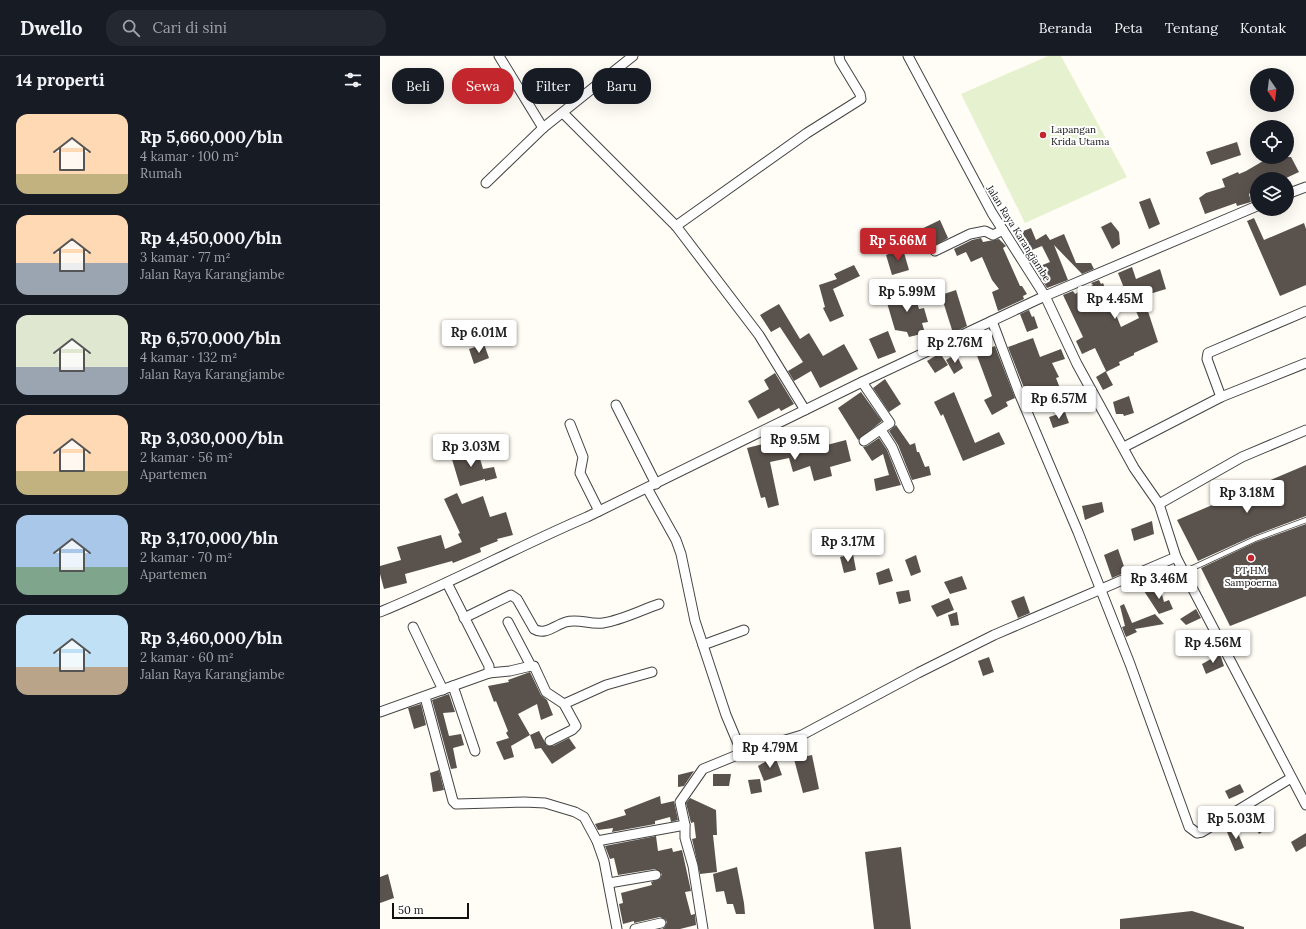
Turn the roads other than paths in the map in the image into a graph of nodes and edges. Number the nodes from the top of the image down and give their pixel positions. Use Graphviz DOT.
graph roads {
  1 [pos="499,56"];
  2 [pos="633,56"];
  3 [pos="838,56"];
  4 [pos="908,56"];
  5 [pos="564,113"];
  6 [pos="543,128"];
  7 [pos="486,183"];
  8 [pos="1306,187"];
  9 [pos="1294,191"];
  10 [pos="1250,209"];
  11 [pos="676,226"];
  12 [pos="1003,230"];
  13 [pos="935,251"];
  14 [pos="1045,296"];
  15 [pos="1306,311"];
  16 [pos="992,321"];
  17 [pos="1306,363"];
  18 [pos="862,382"];
  19 [pos="1221,397"];
  20 [pos="616,405"];
  21 [pos="805,410"];
  22 [pos="570,424"];
  23 [pos="881,430"];
  24 [pos="1306,430"];
  25 [pos="864,441"];
  26 [pos="1124,447"];
  27 [pos="656,484"];
  28 [pos="646,488"];
  29 [pos="909,488"];
  30 [pos="1158,504"];
  31 [pos="599,511"];
  32 [pos="1306,520"];
  33 [pos="1176,557"];
  34 [pos="1184,572"];
  35 [pos="447,583"];
  36 [pos="1101,590"];
  37 [pos="659,604"];
  38 [pos="380,612"];
  39 [pos="464,618"];
  40 [pos="508,622"];
  41 [pos="413,627"];
  42 [pos="744,630"];
  43 [pos="703,645"];
  44 [pos="531,666"];
  45 [pos="652,672"];
  46 [pos="489,673"];
  47 [pos="453,686"];
  48 [pos="443,690"];
  49 [pos="425,697"];
  50 [pos="564,704"];
  51 [pos="380,712"];
  52 [pos="550,741"];
  53 [pos="475,751"];
  54 [pos="742,753"];
  55 [pos="1291,778"];
  56 [pos="1306,805"];
  57 [pos="685,825"];
  58 [pos="597,841"];
  59 [pos="656,875"];
  60 [pos="609,883"];
  61 [pos="661,923"];
  62 [pos="617,929"];
  63 [pos="635,929"];
  64 [pos="703,929"];
  1 -- 6 [label="street"];
  2 -- 5 [label="street"];
  3 -- 11 [label="street"];
  4 -- 12 [label="street, Jalan Raya Karangjambe"];
  5 -- 6 [label="street"];
  5 -- 11 [label="street"];
  6 -- 7 [label="street"];
  8 -- 9 [label="street"];
  10 -- 14 [label="street"];
  11 -- 21 [label="street"];
  12 -- 13 [label="street"];
  12 -- 14 [label="street, Jalan Raya Karangjambe"];
  14 -- 16 [label="street"];
  14 -- 26 [label="street, Jalan Raya Karangjambe"];
  15 -- 19 [label="street"];
  16 -- 18 [label="street"];
  16 -- 36 [label="street"];
  17 -- 19 [label="street"];
  18 -- 21 [label="street"];
  18 -- 23 [label="street"];
  19 -- 26 [label="street"];
  20 -- 27 [label="street"];
  21 -- 27 [label="street"];
  22 -- 31 [label="street"];
  23 -- 25 [label="street"];
  23 -- 29 [label="street"];
  24 -- 30 [label="street"];
  26 -- 30 [label="street, Jalan Raya Karangjambe"];
  27 -- 28 [label="street"];
  28 -- 31 [label="street"];
  28 -- 43 [label="street"];
  30 -- 33 [label="street, Jalan Raya Karangjambe"];
  31 -- 35 [label="street"];
  32 -- 34 [label="lane"];
  33 -- 34 [label="street, Jalan Raya Karangjambe"];
  33 -- 36 [label="street"];
  34 -- 55 [label="street, Jalan Raya Karangjambe"];
  35 -- 38 [label="street"];
  35 -- 39 [label="street"];
  36 -- 54 [label="street"];
  36 -- 55 [label="street"];
  37 -- 39 [label="street"];
  39 -- 46 [label="street"];
  40 -- 44 [label="street"];
  41 -- 48 [label="street"];
  42 -- 43 [label="street"];
  43 -- 54 [label="street"];
  44 -- 46 [label="street"];
  44 -- 50 [label="street"];
  45 -- 50 [label="street"];
  46 -- 47 [label="street"];
  47 -- 48 [label="street"];
  47 -- 53 [label="street"];
  48 -- 49 [label="street"];
  49 -- 51 [label="street"];
  49 -- 58 [label="street"];
  50 -- 52 [label="street"];
  54 -- 57 [label="street"];
  55 -- 56 [label="street, Jalan Raya Karangjambe"];
  57 -- 58 [label="street"];
  57 -- 64 [label="street"];
  58 -- 60 [label="street"];
  59 -- 60 [label="street"];
  60 -- 62 [label="street"];
  61 -- 63 [label="street"];
}
